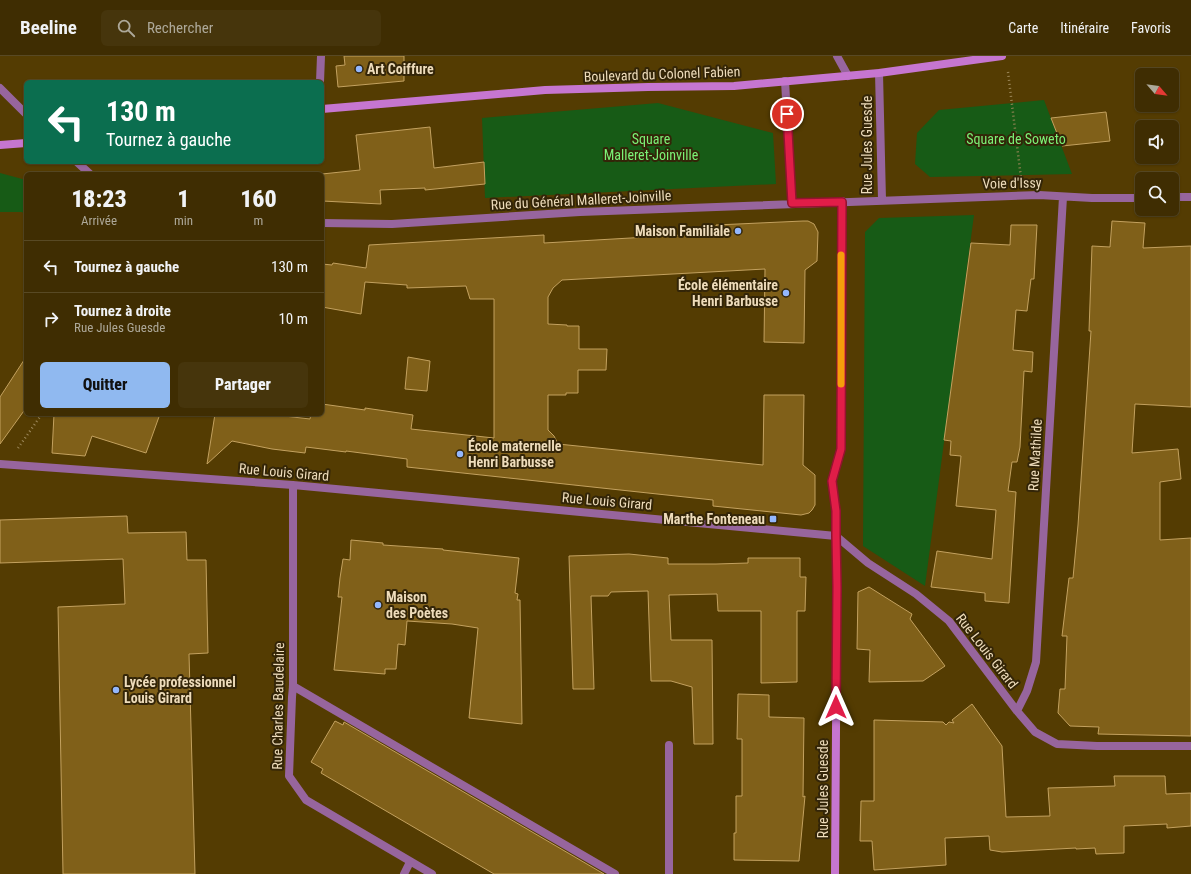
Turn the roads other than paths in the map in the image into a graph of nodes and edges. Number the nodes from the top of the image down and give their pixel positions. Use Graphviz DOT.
graph roads {
  1 [pos="322,56"];
  2 [pos="837,56"];
  3 [pos="1002,56"];
  4 [pos="879,74"];
  5 [pos="848,76"];
  6 [pos="320,80"];
  7 [pos="785,81"];
  8 [pos="0,88"];
  9 [pos="324,109"];
  10 [pos="24,112"];
  11 [pos="24,143"];
  12 [pos="0,145"];
  13 [pos="79,164"];
  14 [pos="88,172"];
  15 [pos="1063,197"];
  16 [pos="1191,197"];
  17 [pos="1135,198"];
  18 [pos="1179,198"];
  19 [pos="882,200"];
  20 [pos="842,202"];
  21 [pos="792,203"];
  22 [pos="324,223"];
  23 [pos="4,464"];
  24 [pos="292,486"];
  25 [pos="836,536"];
  26 [pos="293,686"];
  27 [pos="1017,711"];
  28 [pos="669,745"];
  29 [pos="1191,746"];
  30 [pos="410,862"];
  31 [pos="404,874"];
  32 [pos="432,874"];
  33 [pos="615,874"];
  34 [pos="669,874"];
  35 [pos="835,874"];
  1 -- 6 [label="street"];
  2 -- 5 [label="street"];
  3 -- 4 [label="main road, Boulevard du Colonel Fabien"];
  4 -- 5 [label="main road, Boulevard du Colonel Fabien"];
  4 -- 19 [label="street, Rue Jules Guesde"];
  5 -- 7 [label="main road, Boulevard du Colonel Fabien"];
  7 -- 9 [label="main road, Boulevard du Colonel Fabien"];
  7 -- 21 [label="street"];
  8 -- 10 [label="street"];
  11 -- 12 [label="main road"];
  13 -- 14 [label="street"];
  15 -- 17 [label="street, Voie d'Issy"];
  15 -- 19 [label="street, Voie d'Issy"];
  15 -- 27 [label="street, Rue Mathilde"];
  16 -- 18 [label="street"];
  19 -- 20 [label="street, Rue Jules Guesde"];
  20 -- 21 [label="street, Rue du Général Malleret-Joinville"];
  20 -- 25 [label="street, Rue Jules Guesde"];
  21 -- 22 [label="street, Rue du Général Malleret-Joinville"];
  23 -- 24 [label="street, Rue Louis Girard"];
  24 -- 25 [label="street, Rue Louis Girard"];
  24 -- 26 [label="street, Rue Charles Baudelaire"];
  25 -- 27 [label="street, Rue Louis Girard"];
  25 -- 35 [label="main road, Rue Jules Guesde"];
  26 -- 30 [label="street, Rue Charles Baudelaire"];
  26 -- 33 [label="street"];
  27 -- 29 [label="street, Rue Louis Girard"];
  28 -- 34 [label="street"];
  30 -- 31 [label="street"];
  30 -- 32 [label="street, Rue Charles Baudelaire"];
}
